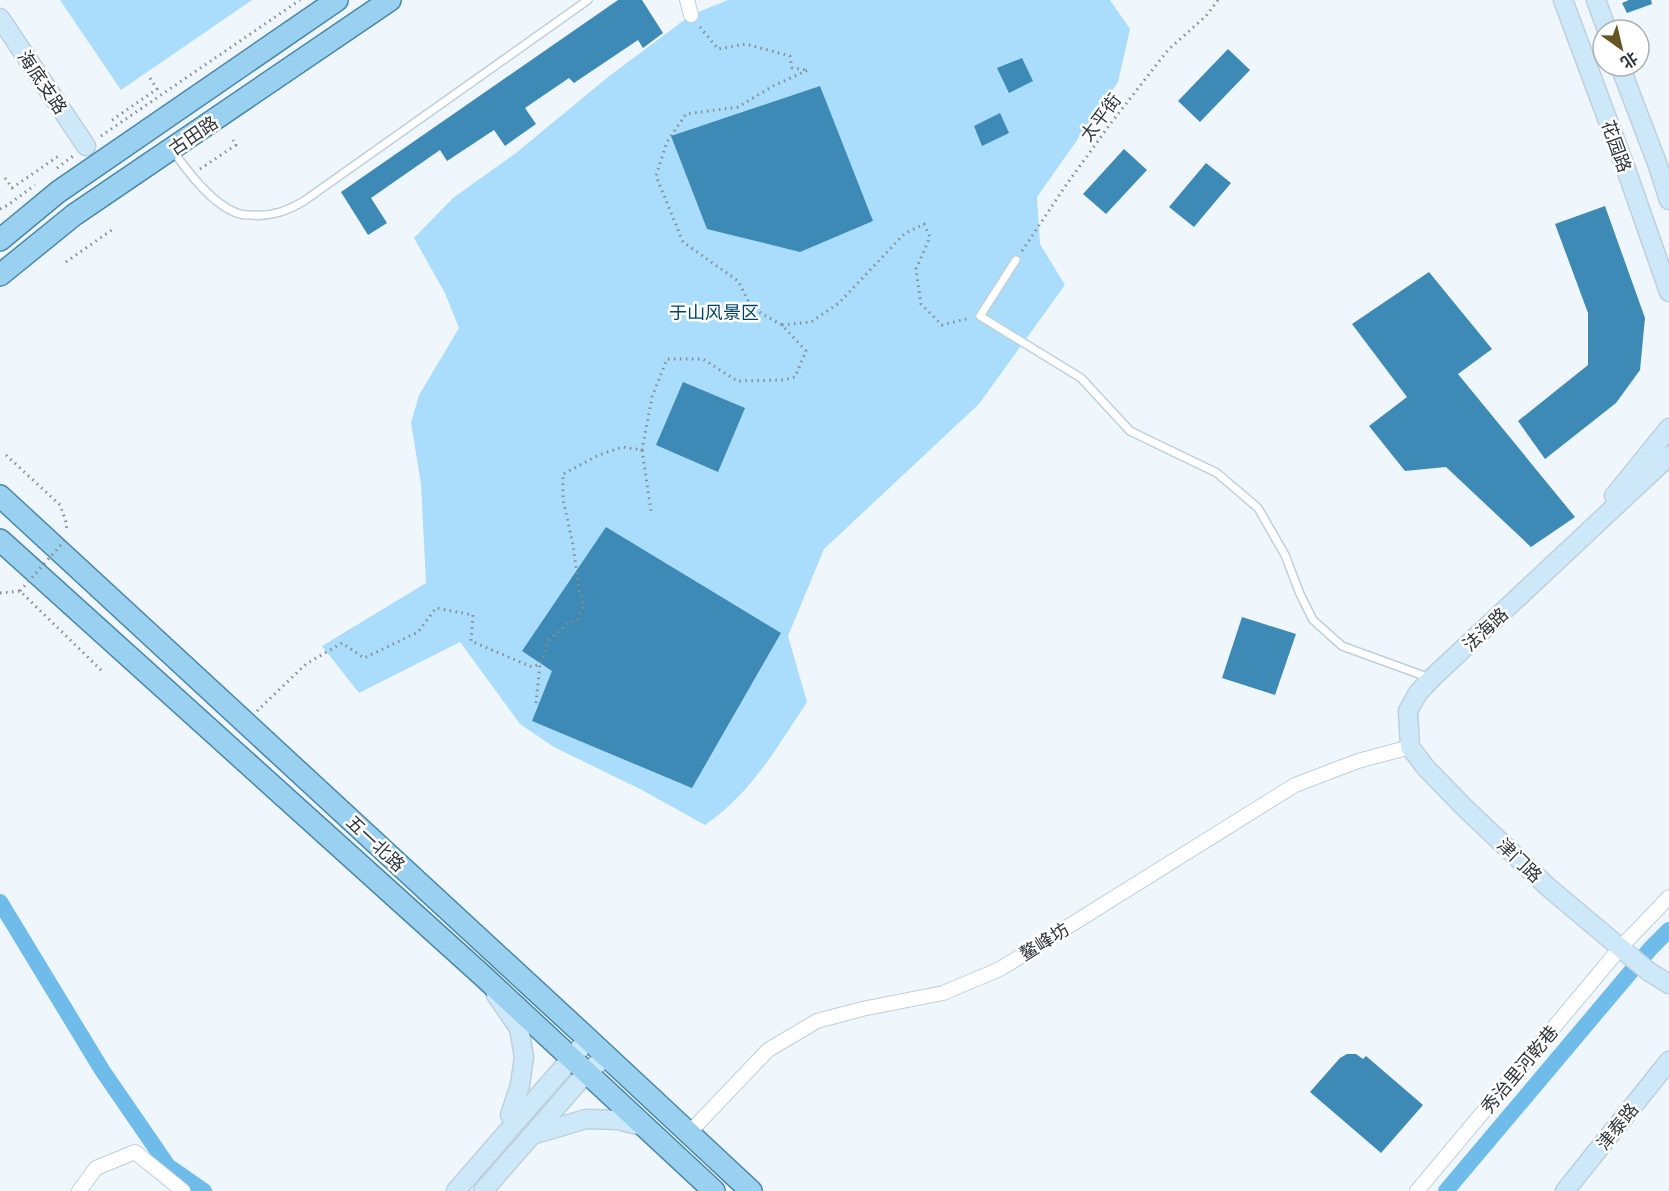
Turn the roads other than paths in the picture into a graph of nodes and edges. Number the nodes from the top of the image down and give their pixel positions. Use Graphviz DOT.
graph roads {
  1 [pos="338,0"];
  2 [pos="390,0"];
  3 [pos="588,0"];
  4 [pos="687,0"];
  5 [pos="1563,0"];
  6 [pos="1596,0"];
  7 [pos="692,15"];
  8 [pos="0,18"];
  9 [pos="1603,18"];
  10 [pos="1626,78"];
  11 [pos="86,146"];
  12 [pos="171,149"];
  13 [pos="1663,159"];
  14 [pos="1669,200"];
  15 [pos="0,240"];
  16 [pos="1016,260"];
  17 [pos="0,275"];
  18 [pos="1669,292"];
  19 [pos="1669,428"];
  20 [pos="1669,456"];
  21 [pos="0,496"];
  22 [pos="0,540"];
  23 [pos="1569,552"];
  24 [pos="1432,678"];
  25 [pos="1410,747"];
  26 [pos="1669,897"];
  27 [pos="1621,947"];
  28 [pos="483,976"];
  29 [pos="1669,984"];
  30 [pos="588,1039"];
  31 [pos="607,1056"];
  32 [pos="1669,1061"];
  33 [pos="579,1065"];
  34 [pos="515,1122"];
  35 [pos="646,1128"];
  36 [pos="688,1134"];
  37 [pos="532,1135"];
  38 [pos="80,1191"];
  39 [pos="183,1191"];
  40 [pos="456,1191"];
  41 [pos="483,1191"];
  42 [pos="714,1191"];
  43 [pos="751,1191"];
  44 [pos="1417,1191"];
  45 [pos="1565,1191"];
  1 -- 15 [label="main road, 古田路"];
  2 -- 12 [label="main road, 古田路"];
  3 -- 12 [label="lane"];
  4 -- 7 [label="street"];
  5 -- 18 [label="street, 花园路"];
  6 -- 9 [label="street"];
  8 -- 11 [label="street, 海底支路"];
  10 -- 13 [label="street, 花园路"];
  12 -- 17 [label="main road, 古田路"];
  13 -- 14 [label="street, 花园路"];
  16 -- 24 [label="lane"];
  19 -- 23 [label="street"];
  20 -- 23 [label="street"];
  21 -- 30 [label="main road, 五一北路"];
  22 -- 28 [label="main road, 五一北路"];
  23 -- 24 [label="street, 法海路"];
  24 -- 25 [label="street, 法海路"];
  25 -- 27 [label="street, 津门路"];
  25 -- 36 [label="street, 鳌峰坊"];
  26 -- 27 [label="street, 秀治里河乾巷"];
  27 -- 29 [label="street, 津门路"];
  27 -- 44 [label="street, 秀治里河乾巷"];
  28 -- 33 [label="main road, 五一北路"];
  28 -- 34 [label="street"];
  30 -- 31 [label="main road, 五一北路"];
  30 -- 33 [label="street"];
  31 -- 33 [label="street"];
  31 -- 36 [label="main road, 五一北路"];
  32 -- 45 [label="street, 津泰路"];
  33 -- 34 [label="street"];
  33 -- 35 [label="main road, 五一北路"];
  33 -- 37 [label="street"];
  34 -- 40 [label="street"];
  35 -- 37 [label="street"];
  35 -- 42 [label="main road, 五一北路"];
  36 -- 43 [label="main road, 五一北路"];
  37 -- 41 [label="street"];
  38 -- 39 [label="street"];
}
